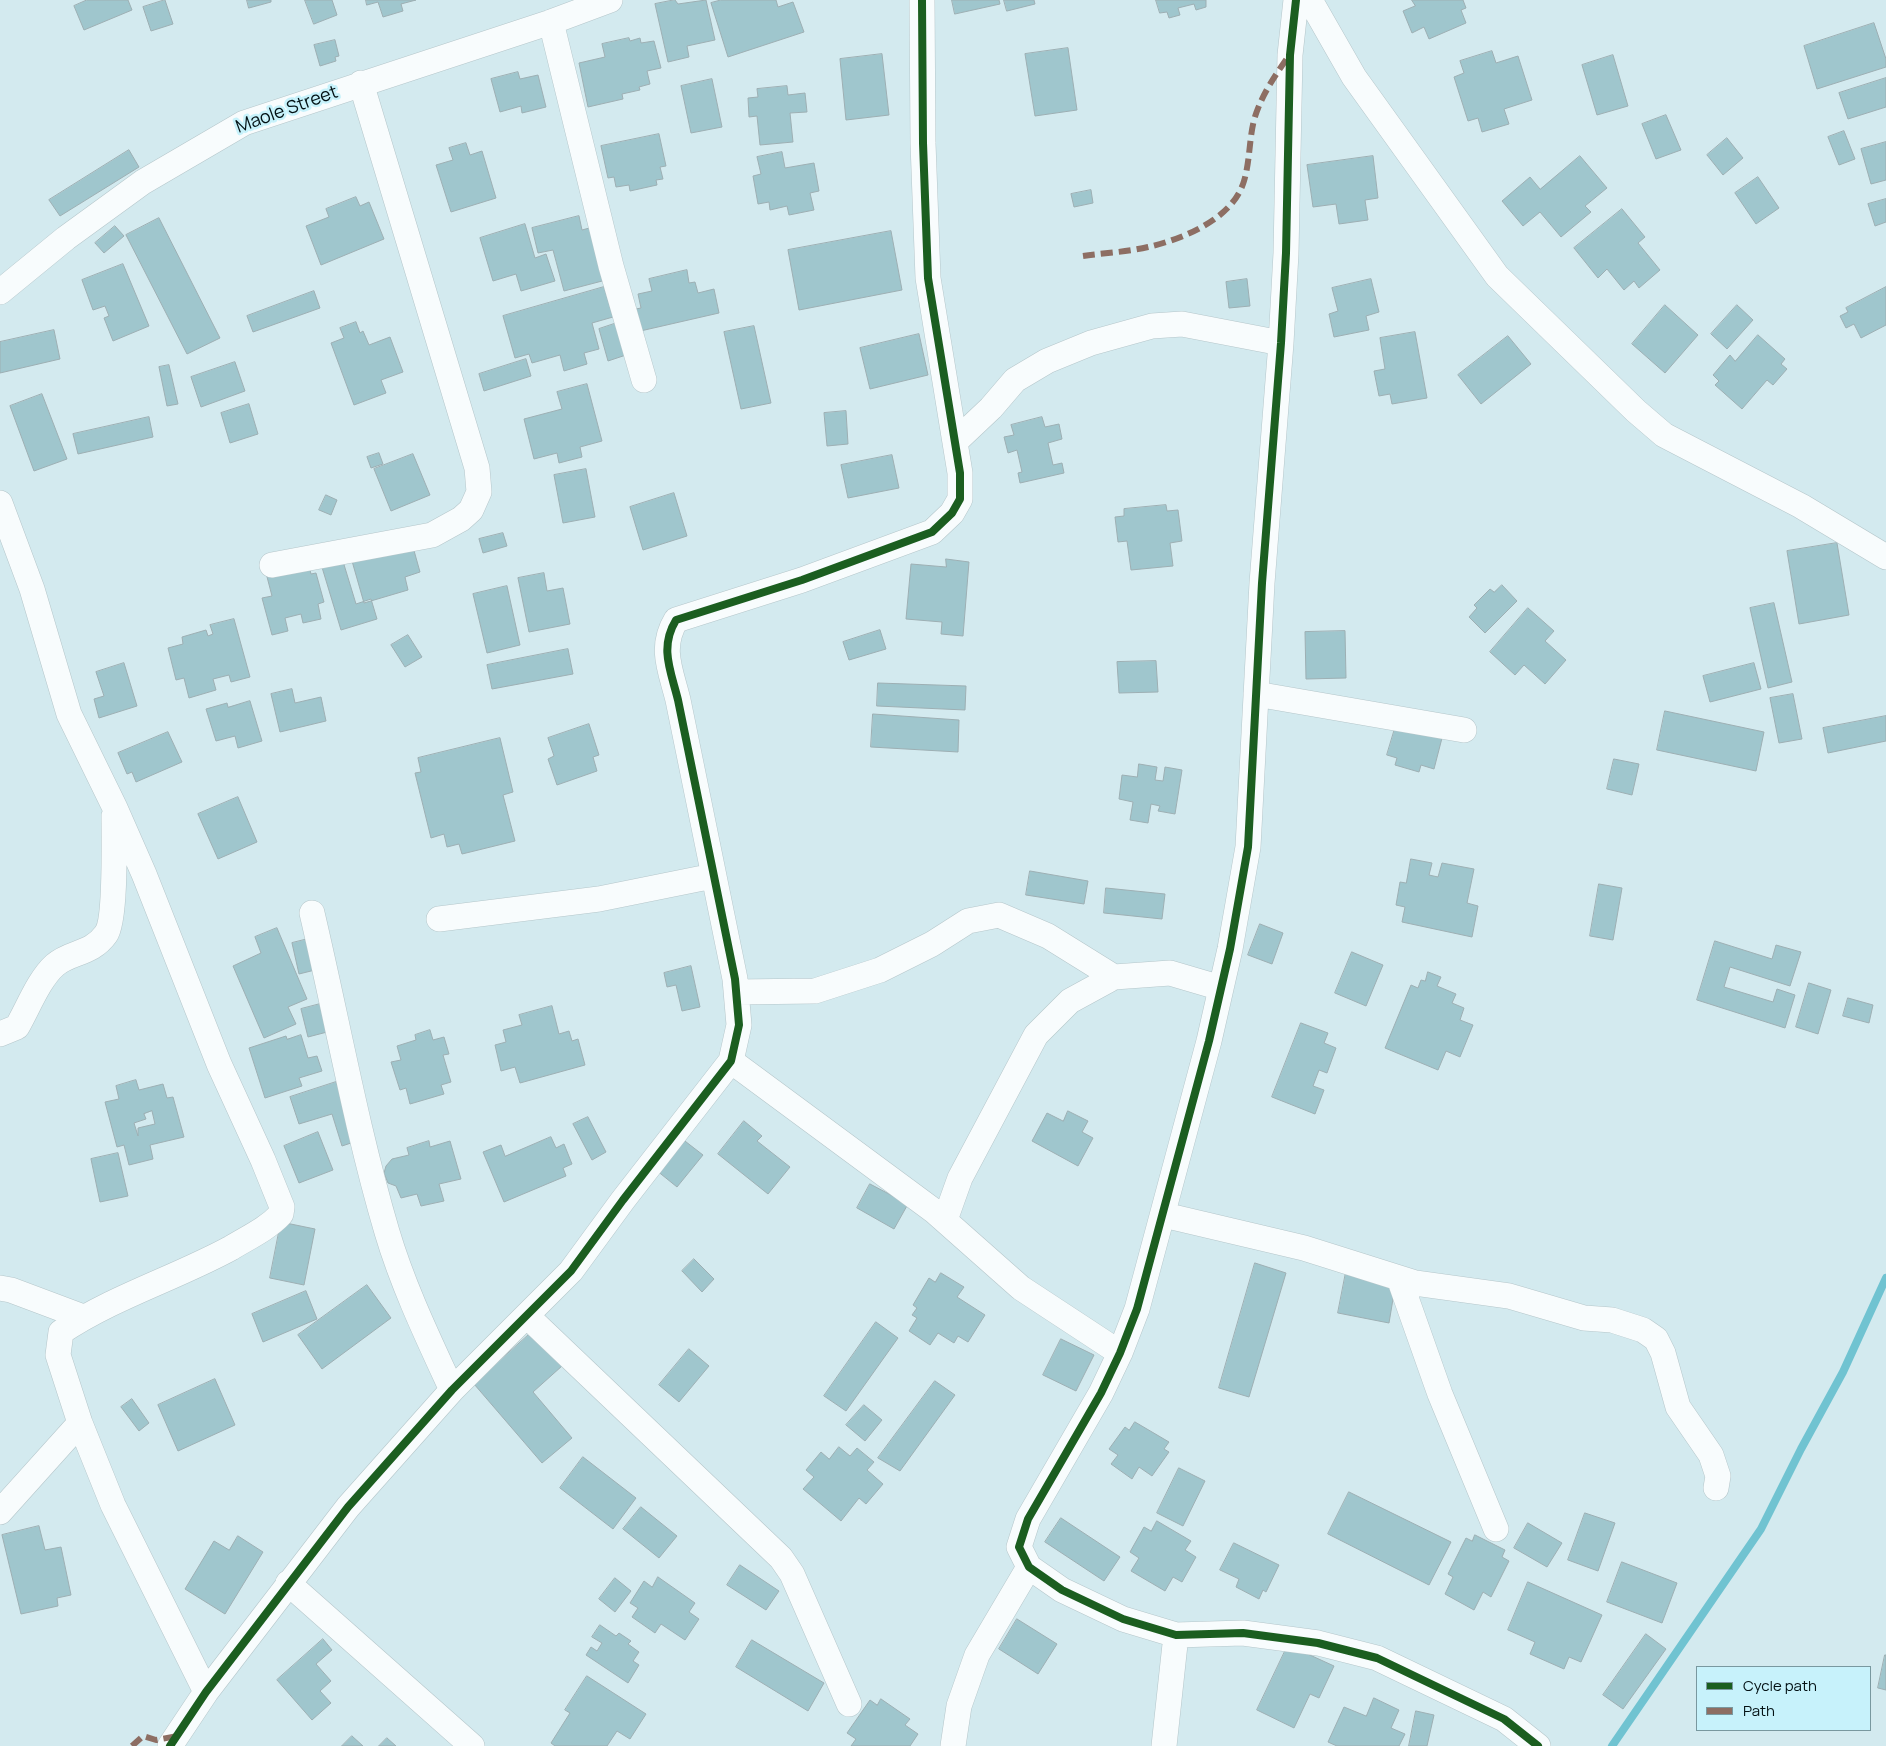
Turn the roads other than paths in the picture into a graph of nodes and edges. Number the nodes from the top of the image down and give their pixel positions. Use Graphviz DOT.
graph roads {
  1 [pos="610,0"];
  2 [pos="922,0"];
  3 [pos="1296,0"];
  4 [pos="1310,0"];
  5 [pos="551,22"];
  6 [pos="361,83"];
  7 [pos="0,292"];
  8 [pos="1281,344"];
  9 [pos="644,380"];
  10 [pos="954,442"];
  11 [pos="0,503"];
  12 [pos="1886,556"];
  13 [pos="272,565"];
  14 [pos="1256,694"];
  15 [pos="1464,730"];
  16 [pos="115,808"];
  17 [pos="713,876"];
  18 [pos="312,913"];
  19 [pos="439,919"];
  20 [pos="1114,977"];
  21 [pos="1221,988"];
  22 [pos="736,992"];
  23 [pos="0,1034"];
  24 [pos="731,1060"];
  25 [pos="1164,1215"];
  26 [pos="945,1220"];
  27 [pos="1399,1278"];
  28 [pos="0,1288"];
  29 [pos="527,1316"];
  30 [pos="83,1317"];
  31 [pos="1120,1353"];
  32 [pos="452,1390"];
  33 [pos="80,1423"];
  34 [pos="1716,1488"];
  35 [pos="0,1512"];
  36 [pos="1496,1529"];
  37 [pos="1029,1567"];
  38 [pos="288,1583"];
  39 [pos="1176,1635"];
  40 [pos="206,1692"];
  41 [pos="849,1704"];
  42 [pos="170,1746"];
  43 [pos="472,1746"];
  44 [pos="953,1746"];
  45 [pos="1164,1746"];
  46 [pos="1538,1746"];
  1 -- 5 [label="street, Maole Street"];
  2 -- 10 [label="street"];
  3 -- 8 [label="street"];
  4 -- 12 [label="street"];
  5 -- 6 [label="street, Maole Street"];
  5 -- 9 [label="street"];
  6 -- 7 [label="street, Maole Street"];
  6 -- 13 [label="street"];
  8 -- 10 [label="street"];
  8 -- 14 [label="street"];
  10 -- 17 [label="street"];
  11 -- 16 [label="street"];
  14 -- 15 [label="street"];
  14 -- 21 [label="street"];
  16 -- 23 [label="street"];
  16 -- 30 [label="street"];
  17 -- 19 [label="street"];
  17 -- 22 [label="street"];
  18 -- 32 [label="street"];
  20 -- 21 [label="street"];
  20 -- 22 [label="street"];
  20 -- 26 [label="street"];
  21 -- 25 [label="street"];
  22 -- 24 [label="street"];
  24 -- 26 [label="street"];
  24 -- 29 [label="street"];
  25 -- 27 [label="street"];
  25 -- 31 [label="street"];
  26 -- 31 [label="street"];
  27 -- 34 [label="street"];
  27 -- 36 [label="street"];
  28 -- 30 [label="street"];
  29 -- 32 [label="street"];
  29 -- 41 [label="street"];
  30 -- 33 [label="street"];
  31 -- 37 [label="street"];
  32 -- 38 [label="street"];
  33 -- 35 [label="street"];
  33 -- 40 [label="street"];
  37 -- 39 [label="street"];
  37 -- 44 [label="street"];
  38 -- 40 [label="street"];
  38 -- 43 [label="street"];
  39 -- 45 [label="street"];
  39 -- 46 [label="street"];
  40 -- 42 [label="street"];
}
